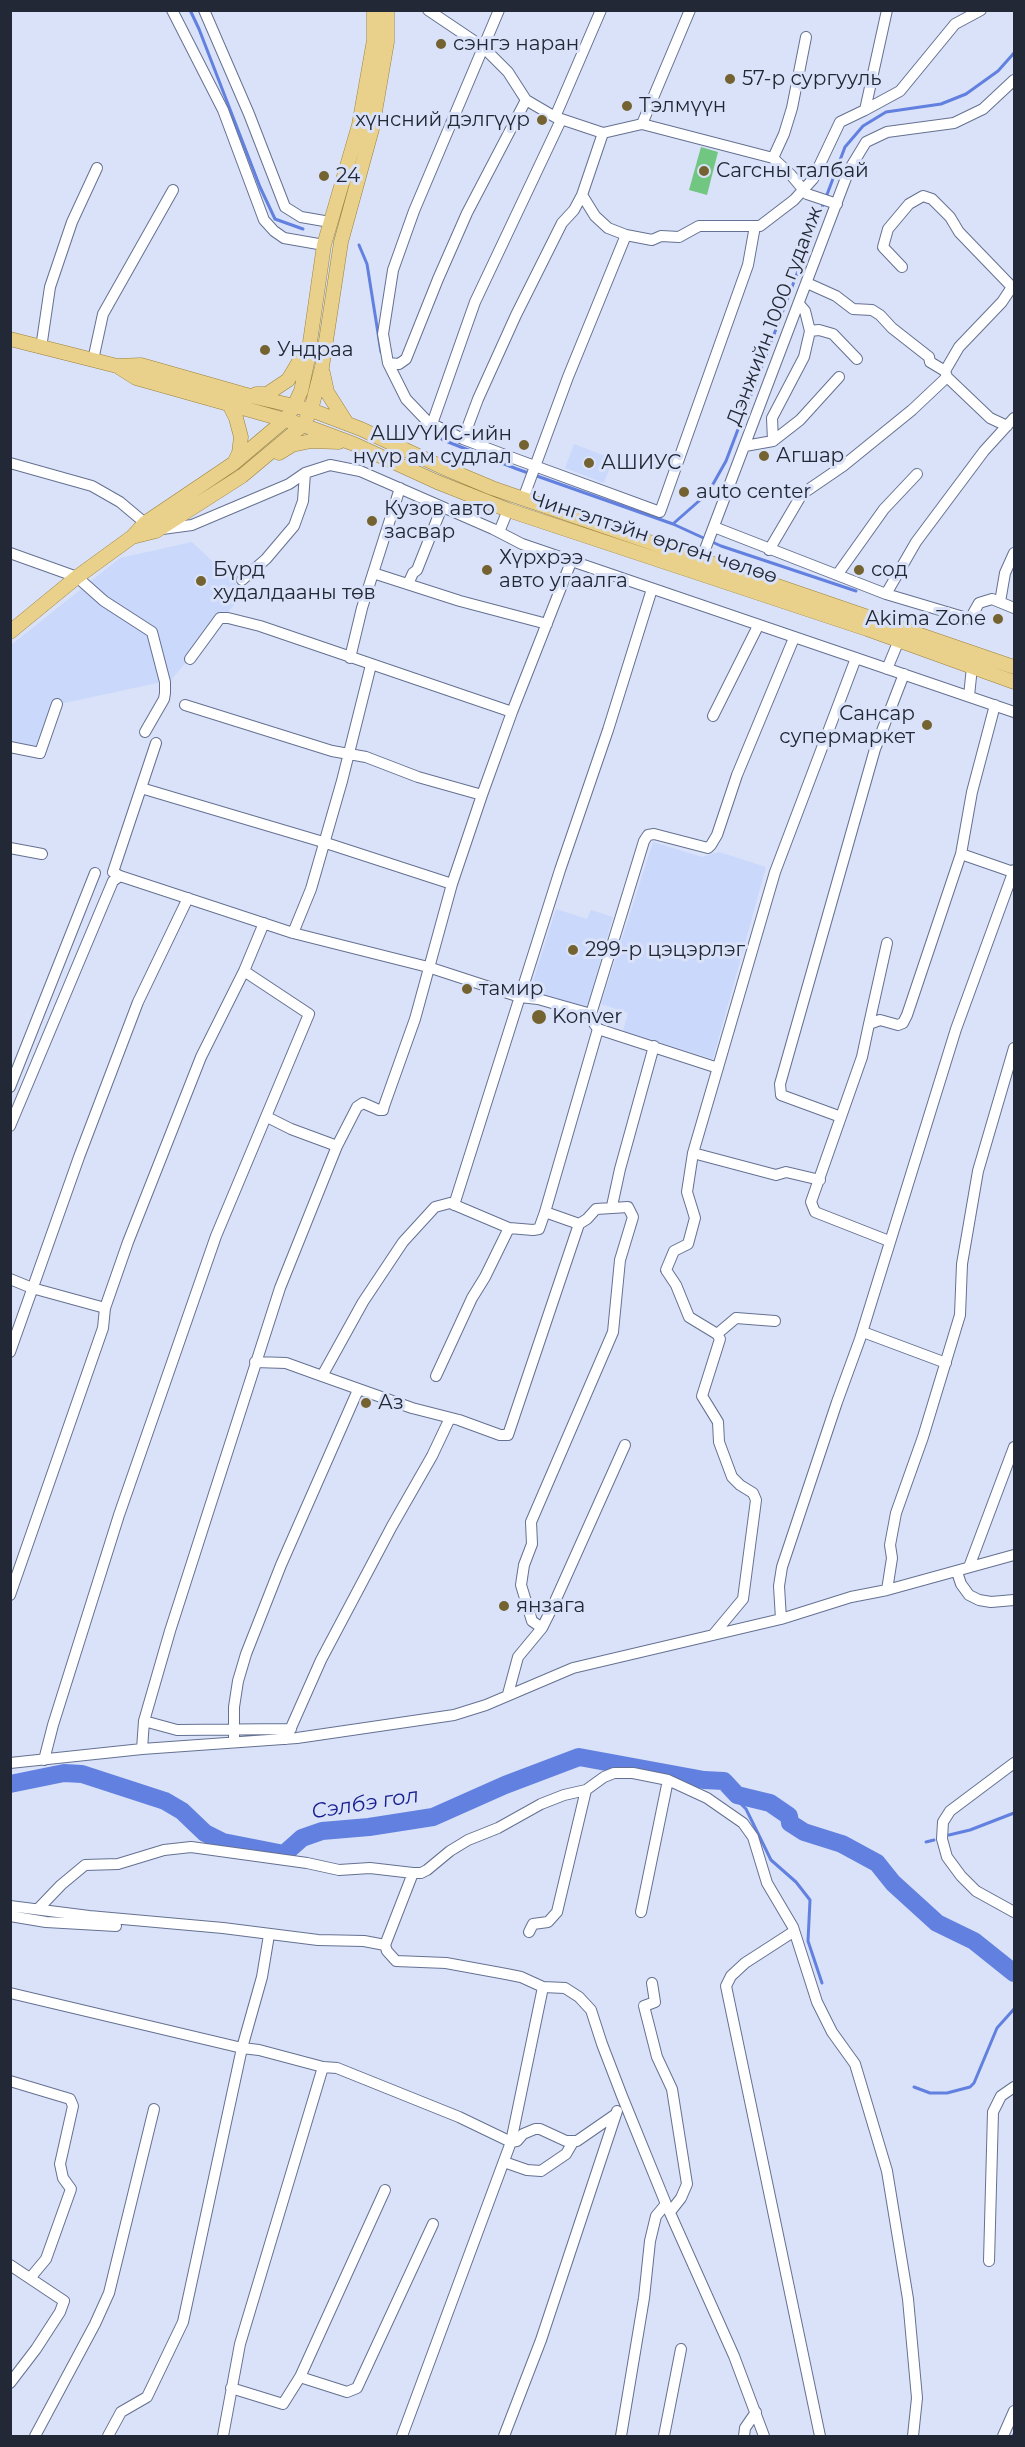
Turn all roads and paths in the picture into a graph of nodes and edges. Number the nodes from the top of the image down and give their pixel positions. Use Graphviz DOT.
graph roads {
  1 [pos="172,10"];
  2 [pos="204,10"];
  3 [pos="374,10"];
  4 [pos="387,10"];
  5 [pos="428,10"];
  6 [pos="499,10"];
  7 [pos="600,10"];
  8 [pos="690,10"];
  9 [pos="887,10"];
  10 [pos="960,10"];
  11 [pos="981,10"];
  12 [pos="955,24"];
  13 [pos="806,37"];
  14 [pos="483,47"];
  15 [pos="1014,80"];
  16 [pos="526,100"];
  17 [pos="865,110"];
  18 [pos="558,119"];
  19 [pos="642,124"];
  20 [pos="603,133"];
  21 [pos="773,158"];
  22 [pos="97,168"];
  23 [pos="172,190"];
  24 [pos="805,192"];
  25 [pos="582,195"];
  26 [pos="837,204"];
  27 [pos="330,222"];
  28 [pos="755,226"];
  29 [pos="626,235"];
  30 [pos="324,245"];
  31 [pos="902,267"];
  32 [pos="807,283"];
  33 [pos="799,304"];
  34 [pos="810,331"];
  35 [pos="311,338"];
  36 [pos="10,339"];
  37 [pos="41,348"];
  38 [pos="857,359"];
  39 [pos="93,360"];
  40 [pos="388,363"];
  41 [pos="117,366"];
  42 [pos="322,368"];
  43 [pos="946,374"];
  44 [pos="839,377"];
  45 [pos="243,394"];
  46 [pos="229,404"];
  47 [pos="294,406"];
  48 [pos="311,410"];
  49 [pos="286,419"];
  50 [pos="346,422"];
  51 [pos="1011,422"];
  52 [pos="432,424"];
  53 [pos="303,425"];
  54 [pos="463,439"];
  55 [pos="773,441"];
  56 [pos="354,444"];
  57 [pos="745,446"];
  58 [pos="10,463"];
  59 [pos="234,463"];
  60 [pos="535,466"];
  61 [pos="305,473"];
  62 [pos="917,474"];
  63 [pos="242,476"];
  64 [pos="400,488"];
  65 [pos="460,491"];
  66 [pos="523,499"];
  67 [pos="447,509"];
  68 [pos="508,510"];
  69 [pos="146,523"];
  70 [pos="159,529"];
  71 [pos="499,532"];
  72 [pos="132,537"];
  73 [pos="710,537"];
  74 [pos="769,550"];
  75 [pos="10,553"];
  76 [pos="1014,553"];
  77 [pos="701,560"];
  78 [pos="571,562"];
  79 [pos="374,573"];
  80 [pos="837,575"];
  81 [pos="77,577"];
  82 [pos="242,580"];
  83 [pos="408,584"];
  84 [pos="652,589"];
  85 [pos="886,594"];
  86 [pos="1000,602"];
  87 [pos="1014,608"];
  88 [pos="547,624"];
  89 [pos="758,626"];
  90 [pos="10,632"];
  91 [pos="794,638"];
  92 [pos="899,640"];
  93 [pos="350,658"];
  94 [pos="856,658"];
  95 [pos="190,659"];
  96 [pos="371,664"];
  97 [pos="972,667"];
  98 [pos="1014,668"];
  99 [pos="887,669"];
  100 [pos="904,674"];
  101 [pos="1014,682"];
  102 [pos="969,696"];
  103 [pos="57,704"];
  104 [pos="185,705"];
  105 [pos="995,705"];
  106 [pos="512,712"];
  107 [pos="1014,712"];
  108 [pos="713,716"];
  109 [pos="145,732"];
  110 [pos="156,743"];
  111 [pos="10,747"];
  112 [pos="347,753"];
  113 [pos="141,788"];
  114 [pos="482,795"];
  115 [pos="323,842"];
  116 [pos="10,848"];
  117 [pos="961,854"];
  118 [pos="42,855"];
  119 [pos="1014,871"];
  120 [pos="95,873"];
  121 [pos="120,876"];
  122 [pos="452,884"];
  123 [pos="188,898"];
  124 [pos="76,922"];
  125 [pos="264,923"];
  126 [pos="95,928"];
  127 [pos="293,933"];
  128 [pos="887,943"];
  129 [pos="428,967"];
  130 [pos="244,971"];
  131 [pos="520,997"];
  132 [pos="591,1014"];
  133 [pos="869,1024"];
  134 [pos="598,1029"];
  135 [pos="654,1046"];
  136 [pos="1014,1048"];
  137 [pos="718,1068"];
  138 [pos="10,1087"];
  139 [pos="267,1117"];
  140 [pos="841,1117"];
  141 [pos="10,1126"];
  142 [pos="337,1146"];
  143 [pos="693,1153"];
  144 [pos="820,1180"];
  145 [pos="454,1204"];
  146 [pos="612,1206"];
  147 [pos="545,1212"];
  148 [pos="579,1224"];
  149 [pos="509,1228"];
  150 [pos="889,1241"];
  151 [pos="10,1279"];
  152 [pos="32,1288"];
  153 [pos="105,1308"];
  154 [pos="775,1321"];
  155 [pos="862,1332"];
  156 [pos="717,1334"];
  157 [pos="10,1352"];
  158 [pos="255,1362"];
  159 [pos="946,1363"];
  160 [pos="322,1376"];
  161 [pos="436,1376"];
  162 [pos="358,1390"];
  163 [pos="450,1418"];
  164 [pos="625,1444"];
  165 [pos="1014,1447"];
  166 [pos="1014,1555"];
  167 [pos="969,1567"];
  168 [pos="957,1572"];
  169 [pos="888,1590"];
  170 [pos="10,1595"];
  171 [pos="1014,1600"];
  172 [pos="781,1618"];
  173 [pos="542,1628"];
  174 [pos="712,1635"];
  175 [pos="508,1694"];
  176 [pos="144,1721"];
  177 [pos="234,1728"];
  178 [pos="289,1734"];
  179 [pos="234,1742"];
  180 [pos="142,1749"];
  181 [pos="44,1760"];
  182 [pos="10,1763"];
  183 [pos="1014,1763"];
  184 [pos="668,1780"];
  185 [pos="586,1790"];
  186 [pos="413,1873"];
  187 [pos="10,1906"];
  188 [pos="38,1909"];
  189 [pos="641,1912"];
  190 [pos="1014,1912"];
  191 [pos="10,1916"];
  192 [pos="116,1926"];
  193 [pos="529,1932"];
  194 [pos="793,1932"];
  195 [pos="269,1935"];
  196 [pos="386,1945"];
  197 [pos="652,1983"];
  198 [pos="543,1987"];
  199 [pos="10,1993"];
  200 [pos="242,2049"];
  201 [pos="323,2067"];
  202 [pos="10,2081"];
  203 [pos="1014,2087"];
  204 [pos="622,2096"];
  205 [pos="154,2109"];
  206 [pos="616,2114"];
  207 [pos="511,2142"];
  208 [pos="573,2142"];
  209 [pos="504,2162"];
  210 [pos="386,2190"];
  211 [pos="668,2208"];
  212 [pos="433,2224"];
  213 [pos="989,2261"];
  214 [pos="10,2265"];
  215 [pos="32,2277"];
  216 [pos="681,2349"];
  217 [pos="300,2377"];
  218 [pos="10,2383"];
  219 [pos="231,2388"];
  220 [pos="1014,2411"];
  221 [pos="756,2412"];
  222 [pos="35,2436"];
  223 [pos="108,2436"];
  224 [pos="223,2436"];
  225 [pos="402,2436"];
  226 [pos="504,2436"];
  227 [pos="621,2436"];
  228 [pos="664,2436"];
  229 [pos="744,2436"];
  230 [pos="765,2436"];
  231 [pos="820,2436"];
  232 [pos="913,2436"];
  233 [pos="1003,2436"];
  1 -- 30 [label="street"];
  2 -- 27 [label="street"];
  3 -- 27 [label="main road"];
  4 -- 42 [label="main road"];
  5 -- 14 [label="street"];
  6 -- 14 [label="street"];
  7 -- 18 [label="street"];
  8 -- 19 [label="street"];
  9 -- 17 [label="street"];
  10 -- 12 [label="street"];
  11 -- 12 [label="street"];
  12 -- 17 [label="street"];
  13 -- 21 [label="street"];
  14 -- 16 [label="street"];
  14 -- 40 [label="street"];
  15 -- 26 [label="street, Дэнжийн 1000 гудамж"];
  16 -- 18 [label="street"];
  16 -- 40 [label="street"];
  17 -- 24 [label="street"];
  18 -- 20 [label="street"];
  18 -- 52 [label="street"];
  19 -- 20 [label="street"];
  19 -- 21 [label="street"];
  20 -- 25 [label="street"];
  21 -- 24 [label="street"];
  22 -- 37 [label="street"];
  23 -- 39 [label="street"];
  24 -- 26 [label="street"];
  24 -- 28 [label="street"];
  25 -- 29 [label="street"];
  25 -- 54 [label="street"];
  26 -- 32 [label="street, Дэнжийн 1000 гудамж"];
  27 -- 30 [label="main road"];
  28 -- 29 [label="street"];
  28 -- 60 [label="street"];
  29 -- 60 [label="street"];
  30 -- 35 [label="main road"];
  31 -- 43 [label="street"];
  32 -- 33 [label="street, Дэнжийн 1000 гудамж"];
  32 -- 43 [label="street"];
  33 -- 34 [label="street"];
  33 -- 57 [label="street, Дэнжийн 1000 гудамж"];
  34 -- 38 [label="street"];
  34 -- 55 [label="street"];
  35 -- 45 [label="main road"];
  35 -- 47 [label="main road"];
  36 -- 37 [label="main road"];
  37 -- 39 [label="main road"];
  39 -- 41 [label="main road"];
  40 -- 52 [label="street"];
  41 -- 45 [label="main road, Чингэлтэйн өргөн чөлөө"];
  41 -- 46 [label="main road, Чингэлтэйн өргөн чөлөө"];
  42 -- 48 [label="main road"];
  42 -- 50 [label="main road"];
  43 -- 51 [label="street"];
  43 -- 74 [label="street"];
  44 -- 55 [label="street"];
  45 -- 47 [label="main road, Чингэлтэйн өргөн чөлөө"];
  46 -- 49 [label="main road, Чингэлтэйн өргөн чөлөө"];
  46 -- 59 [label="main road"];
  47 -- 48 [label="main road, Чингэлтэйн өргөн чөлөө"];
  47 -- 49 [label="main road"];
  48 -- 50 [label="main road, Чингэлтэйн өргөн чөлөө"];
  48 -- 53 [label="main road"];
  49 -- 53 [label="main road, Чингэлтэйн өргөн чөлөө"];
  49 -- 59 [label="main road"];
  50 -- 66 [label="main road, Чингэлтэйн өргөн чөлөө"];
  51 -- 85 [label="street"];
  52 -- 54 [label="street"];
  53 -- 56 [label="main road, Чингэлтэйн өргөн чөлөө"];
  53 -- 63 [label="main road"];
  54 -- 60 [label="street"];
  55 -- 57 [label="street"];
  56 -- 63 [label="main road"];
  56 -- 65 [label="main road, Чингэлтэйн өргөн чөлөө"];
  57 -- 73 [label="street, Дэнжийн 1000 гудамж"];
  58 -- 69 [label="street"];
  59 -- 69 [label="main road"];
  60 -- 66 [label="street"];
  61 -- 64 [label="street"];
  61 -- 70 [label="street"];
  61 -- 82 [label="street"];
  62 -- 80 [label="street"];
  63 -- 70 [label="main road"];
  64 -- 67 [label="street"];
  64 -- 79 [label="street"];
  65 -- 67 [label="street"];
  65 -- 68 [label="main road, Чингэлтэйн өргөн чөлөө"];
  66 -- 77 [label="main road, Чингэлтэйн өргөн чөлөө"];
  67 -- 71 [label="street"];
  67 -- 83 [label="street"];
  68 -- 71 [label="street"];
  68 -- 92 [label="main road, Чингэлтэйн өргөн чөлөө"];
  69 -- 72 [label="main road"];
  70 -- 72 [label="main road"];
  71 -- 78 [label="street"];
  72 -- 81 [label="main road"];
  73 -- 74 [label="street"];
  73 -- 77 [label="street, Дэнжийн 1000 гудамж"];
  74 -- 80 [label="street"];
  75 -- 81 [label="street"];
  76 -- 86 [label="street"];
  77 -- 98 [label="main road, Чингэлтэйн өргөн чөлөө"];
  78 -- 84 [label="street"];
  78 -- 88 [label="street"];
  79 -- 83 [label="street"];
  79 -- 93 [label="street"];
  80 -- 85 [label="street"];
  81 -- 90 [label="main road"];
  81 -- 109 [label="street"];
  83 -- 88 [label="street"];
  84 -- 89 [label="street"];
  84 -- 131 [label="street"];
  85 -- 86 [label="street"];
  86 -- 87 [label="street"];
  88 -- 106 [label="street"];
  89 -- 91 [label="street"];
  89 -- 108 [label="street"];
  91 -- 94 [label="street"];
  91 -- 132 [label="street"];
  92 -- 97 [label="main road, Чингэлтэйн өргөн чөлөө"];
  92 -- 99 [label="street"];
  93 -- 95 [label="street"];
  93 -- 96 [label="street"];
  94 -- 99 [label="street"];
  94 -- 137 [label="street"];
  96 -- 106 [label="street"];
  96 -- 112 [label="street"];
  97 -- 101 [label="main road, Чингэлтэйн өргөн чөлөө"];
  97 -- 102 [label="street"];
  99 -- 100 [label="street"];
  100 -- 102 [label="street"];
  100 -- 140 [label="street"];
  102 -- 105 [label="street"];
  103 -- 111 [label="street"];
  104 -- 112 [label="street"];
  105 -- 107 [label="street"];
  105 -- 117 [label="street"];
  106 -- 114 [label="street"];
  110 -- 113 [label="street"];
  112 -- 114 [label="street"];
  112 -- 115 [label="street"];
  113 -- 115 [label="street"];
  113 -- 121 [label="street"];
  114 -- 122 [label="street"];
  115 -- 122 [label="street"];
  115 -- 127 [label="street"];
  116 -- 118 [label="street"];
  117 -- 119 [label="street"];
  117 -- 133 [label="street"];
  119 -- 150 [label="street"];
  120 -- 124 [label="street"];
  121 -- 123 [label="street"];
  121 -- 126 [label="street"];
  122 -- 129 [label="street"];
  123 -- 125 [label="street"];
  123 -- 152 [label="street"];
  124 -- 126 [label="street"];
  124 -- 138 [label="street"];
  125 -- 127 [label="street"];
  125 -- 130 [label="street"];
  126 -- 141 [label="street"];
  127 -- 129 [label="street"];
  128 -- 133 [label="street"];
  129 -- 131 [label="street"];
  129 -- 142 [label="street"];
  130 -- 139 [label="street"];
  130 -- 153 [label="street"];
  131 -- 132 [label="street"];
  131 -- 145 [label="street"];
  132 -- 134 [label="street"];
  133 -- 140 [label="street"];
  134 -- 135 [label="street"];
  134 -- 147 [label="street"];
  135 -- 137 [label="street"];
  135 -- 146 [label="street"];
  136 -- 159 [label="street"];
  137 -- 143 [label="street"];
  139 -- 142 [label="street"];
  139 -- 181 [label="street"];
  140 -- 144 [label="street"];
  142 -- 158 [label="street"];
  143 -- 144 [label="street"];
  143 -- 156 [label="street"];
  144 -- 150 [label="street"];
  145 -- 149 [label="street"];
  145 -- 160 [label="street"];
  146 -- 148 [label="street"];
  146 -- 173 [label="street"];
  147 -- 148 [label="street"];
  147 -- 149 [label="street"];
  148 -- 163 [label="street"];
  149 -- 161 [label="street"];
  150 -- 155 [label="street"];
  151 -- 152 [label="street"];
  152 -- 153 [label="street"];
  152 -- 157 [label="street"];
  153 -- 170 [label="street"];
  154 -- 156 [label="street"];
  155 -- 159 [label="street"];
  155 -- 172 [label="street"];
  156 -- 174 [label="street"];
  158 -- 160 [label="street"];
  158 -- 176 [label="street"];
  159 -- 169 [label="street"];
  160 -- 162 [label="street"];
  162 -- 163 [label="street"];
  162 -- 177 [label="street"];
  163 -- 178 [label="street"];
  164 -- 173 [label="street"];
  165 -- 167 [label="street"];
  166 -- 167 [label="street"];
  167 -- 168 [label="street"];
  168 -- 169 [label="street"];
  168 -- 171 [label="street"];
  169 -- 172 [label="street"];
  172 -- 174 [label="street"];
  173 -- 175 [label="street"];
  174 -- 175 [label="street"];
  175 -- 178 [label="street"];
  176 -- 177 [label="street"];
  176 -- 180 [label="street"];
  177 -- 178 [label="street"];
  177 -- 179 [label="street"];
  178 -- 179 [label="street"];
  179 -- 180 [label="street"];
  180 -- 181 [label="street"];
  181 -- 182 [label="street"];
  183 -- 190 [label="street"];
  184 -- 185 [label="street"];
  184 -- 189 [label="street"];
  184 -- 194 [label="street"];
  185 -- 186 [label="street"];
  185 -- 193 [label="street"];
  186 -- 188 [label="street"];
  186 -- 196 [label="street"];
  187 -- 188 [label="street"];
  188 -- 195 [label="street"];
  191 -- 192 [label="street"];
  194 -- 231 [label="street"];
  194 -- 232 [label="street"];
  195 -- 196 [label="street"];
  195 -- 200 [label="street"];
  196 -- 198 [label="street"];
  197 -- 211 [label="street"];
  198 -- 204 [label="street"];
  198 -- 207 [label="street"];
  199 -- 200 [label="street"];
  200 -- 201 [label="street"];
  200 -- 223 [label="street"];
  201 -- 207 [label="street"];
  201 -- 219 [label="street"];
  202 -- 215 [label="street"];
  203 -- 213 [label="street"];
  204 -- 206 [label="street"];
  204 -- 211 [label="street"];
  205 -- 222 [label="street"];
  206 -- 208 [label="street"];
  206 -- 226 [label="street"];
  207 -- 208 [label="street"];
  207 -- 209 [label="street"];
  208 -- 209 [label="street"];
  209 -- 225 [label="street"];
  210 -- 217 [label="street"];
  211 -- 221 [label="street"];
  211 -- 227 [label="street"];
  212 -- 217 [label="street"];
  214 -- 215 [label="street"];
  215 -- 218 [label="street"];
  216 -- 228 [label="street"];
  217 -- 219 [label="street"];
  219 -- 224 [label="street"];
  220 -- 233 [label="street"];
  221 -- 229 [label="street"];
  221 -- 230 [label="street"];
}
